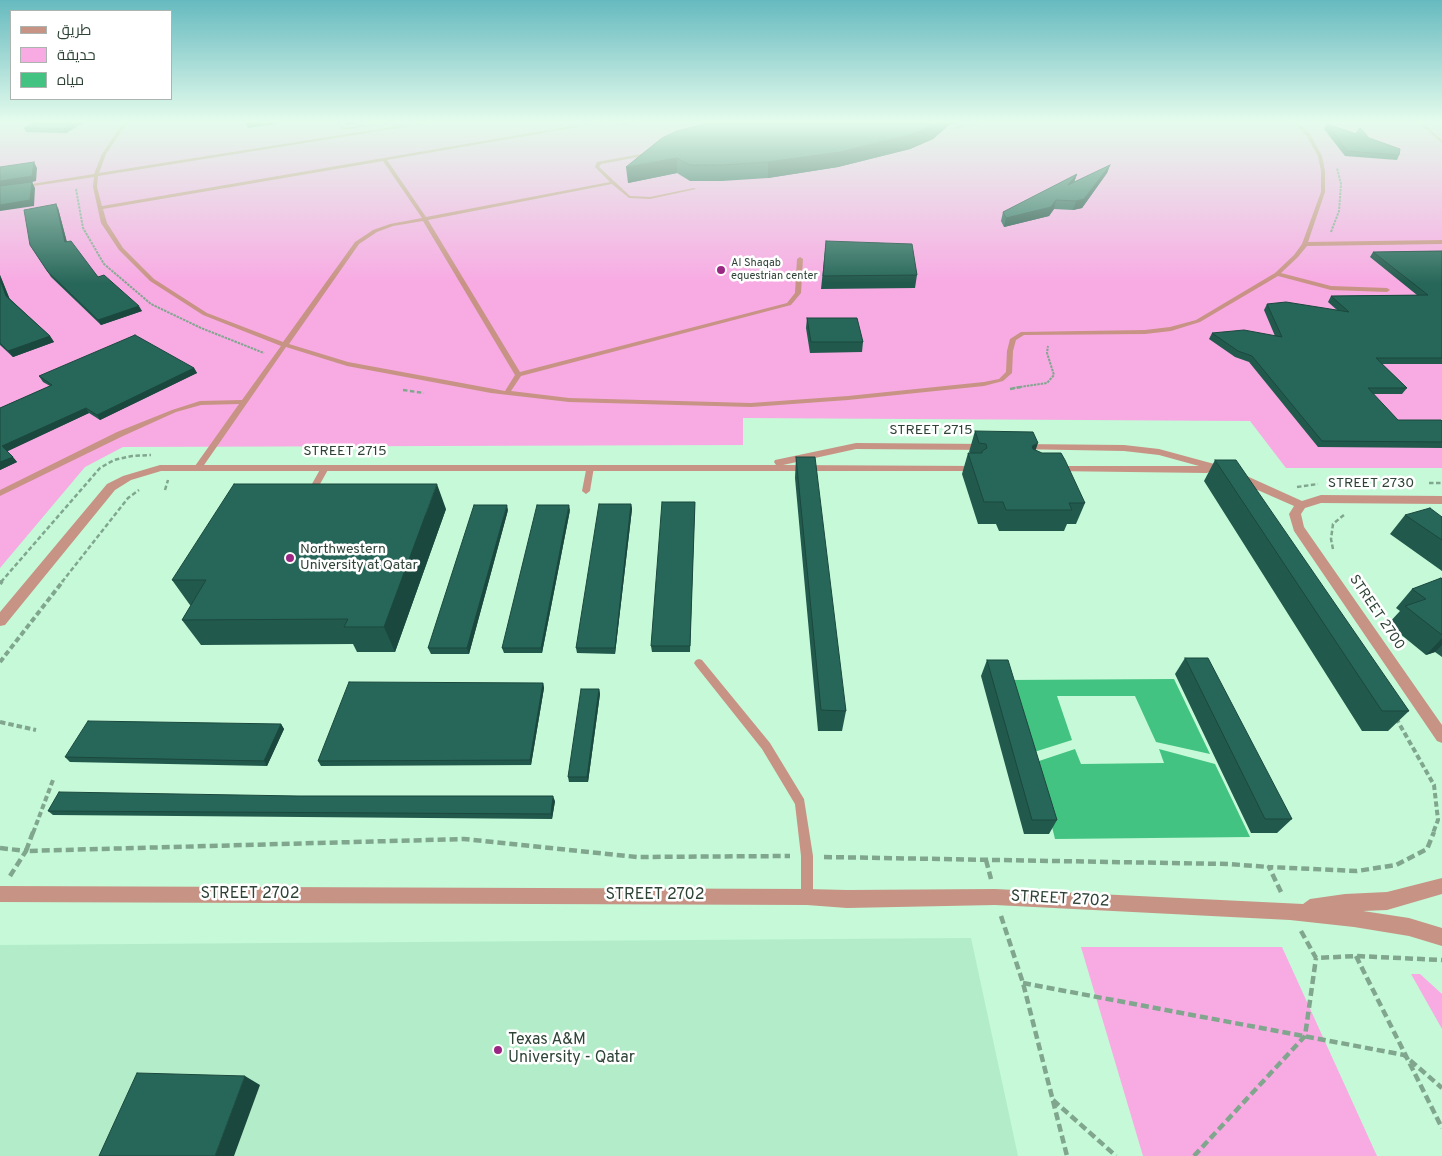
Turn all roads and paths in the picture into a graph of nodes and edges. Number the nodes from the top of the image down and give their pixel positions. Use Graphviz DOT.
graph roads {
  1 [pos="96,175"];
  2 [pos="296,175"];
  3 [pos="394,175"];
  4 [pos="604,175"];
  5 [pos="1323,175"];
  6 [pos="611,183"];
  7 [pos="694,189"];
  8 [pos="0,190"];
  9 [pos="100,208"];
  10 [pos="425,219"];
  11 [pos="1442,242"];
  12 [pos="1304,244"];
  13 [pos="800,259"];
  14 [pos="1277,274"];
  15 [pos="1387,290"];
  16 [pos="285,345"];
  17 [pos="518,375"];
  18 [pos="507,393"];
  19 [pos="245,402"];
  20 [pos="947,446"];
  21 [pos="1040,447"];
  22 [pos="199,466"];
  23 [pos="590,467"];
  24 [pos="757,467"];
  25 [pos="325,468"];
  26 [pos="954,468"];
  27 [pos="974,468"];
  28 [pos="1225,470"];
  29 [pos="160,480"];
  30 [pos="1424,483"];
  31 [pos="1442,483"];
  32 [pos="1327,484"];
  33 [pos="144,486"];
  34 [pos="165,490"];
  35 [pos="312,491"];
  36 [pos="586,491"];
  37 [pos="0,493"];
  38 [pos="1277,493"];
  39 [pos="1442,500"];
  40 [pos="1300,505"];
  41 [pos="1348,512"];
  42 [pos="1334,554"];
  43 [pos="0,621"];
  44 [pos="0,662"];
  45 [pos="699,663"];
  46 [pos="1393,714"];
  47 [pos="0,722"];
  48 [pos="36,730"];
  49 [pos="1442,737"];
  50 [pos="53,780"];
  51 [pos="0,848"];
  52 [pos="26,851"];
  53 [pos="807,856"];
  54 [pos="986,860"];
  55 [pos="1269,867"];
  56 [pos="1442,886"];
  57 [pos="0,891"];
  58 [pos="0,894"];
  59 [pos="19,894"];
  60 [pos="807,897"];
  61 [pos="996,897"];
  62 [pos="1290,911"];
  63 [pos="1442,937"];
  64 [pos="1356,956"];
  65 [pos="1316,958"];
  66 [pos="1442,960"];
  67 [pos="1023,983"];
  68 [pos="1305,1036"];
  69 [pos="1404,1054"];
  70 [pos="1442,1088"];
  71 [pos="1053,1100"];
  72 [pos="1442,1128"];
  73 [pos="1067,1156"];
  74 [pos="1116,1156"];
  75 [pos="1194,1156"];
  1 -- 8 [label="lane"];
  1 -- 9 [label="lane"];
  2 -- 9 [label="lane"];
  3 -- 10 [label="lane"];
  4 -- 6 [label="lane"];
  5 -- 12 [label="lane"];
  6 -- 7 [label="lane"];
  6 -- 10 [label="lane"];
  9 -- 16 [label="lane"];
  10 -- 16 [label="lane"];
  10 -- 17 [label="lane"];
  11 -- 12 [label="lane"];
  12 -- 14 [label="lane"];
  13 -- 17 [label="lane"];
  14 -- 15 [label="lane"];
  14 -- 18 [label="lane"];
  16 -- 18 [label="lane"];
  16 -- 19 [label="lane"];
  17 -- 18 [label="lane"];
  19 -- 22 [label="lane"];
  19 -- 37 [label="lane"];
  20 -- 21 [label="street, STREET 2715"];
  20 -- 24 [label="street, STREET 2715"];
  20 -- 26 [label="street"];
  21 -- 28 [label="street, STREET 2715"];
  21 -- 28 [label="street, STREET 2715"];
  22 -- 25 [label="street, STREET 2715"];
  22 -- 43 [label="street, STREET 2715"];
  23 -- 24 [label="street, STREET 2715"];
  23 -- 25 [label="street, STREET 2715"];
  23 -- 36 [label="lane"];
  24 -- 26 [label="street, STREET 2715"];
  25 -- 35 [label="lane"];
  26 -- 27 [label="street, STREET 2715"];
  28 -- 38 [label="street, STREET 2715"];
  29 -- 34 [label="path"];
  30 -- 31 [label="path"];
  32 -- 38 [label="path"];
  33 -- 44 [label="path"];
  38 -- 40 [label="street, STREET 2715"];
  39 -- 40 [label="street, STREET 2730"];
  40 -- 49 [label="street, STREET 2700"];
  41 -- 42 [label="path"];
  45 -- 53 [label="lane"];
  46 -- 55 [label="path"];
  47 -- 48 [label="path"];
  50 -- 52 [label="path"];
  51 -- 52 [label="path"];
  52 -- 53 [label="path"];
  52 -- 57 [label="path"];
  53 -- 54 [label="path"];
  53 -- 60 [label="lane"];
  54 -- 55 [label="path"];
  54 -- 61 [label="path"];
  55 -- 62 [label="path"];
  56 -- 62 [label="street, STREET 2702"];
  57 -- 59 [label="street, STREET 2702"];
  58 -- 59 [label="street, STREET 2702"];
  59 -- 60 [label="street, STREET 2702"];
  60 -- 61 [label="street, STREET 2702"];
  61 -- 62 [label="street, STREET 2702"];
  61 -- 67 [label="path"];
  62 -- 63 [label="street, STREET 2702"];
  62 -- 65 [label="path"];
  64 -- 65 [label="path"];
  64 -- 66 [label="path"];
  64 -- 69 [label="path"];
  65 -- 68 [label="path"];
  67 -- 68 [label="path"];
  67 -- 71 [label="path"];
  68 -- 69 [label="path"];
  68 -- 75 [label="path"];
  69 -- 70 [label="path"];
  69 -- 72 [label="path"];
  71 -- 73 [label="path"];
  71 -- 74 [label="path"];
}
